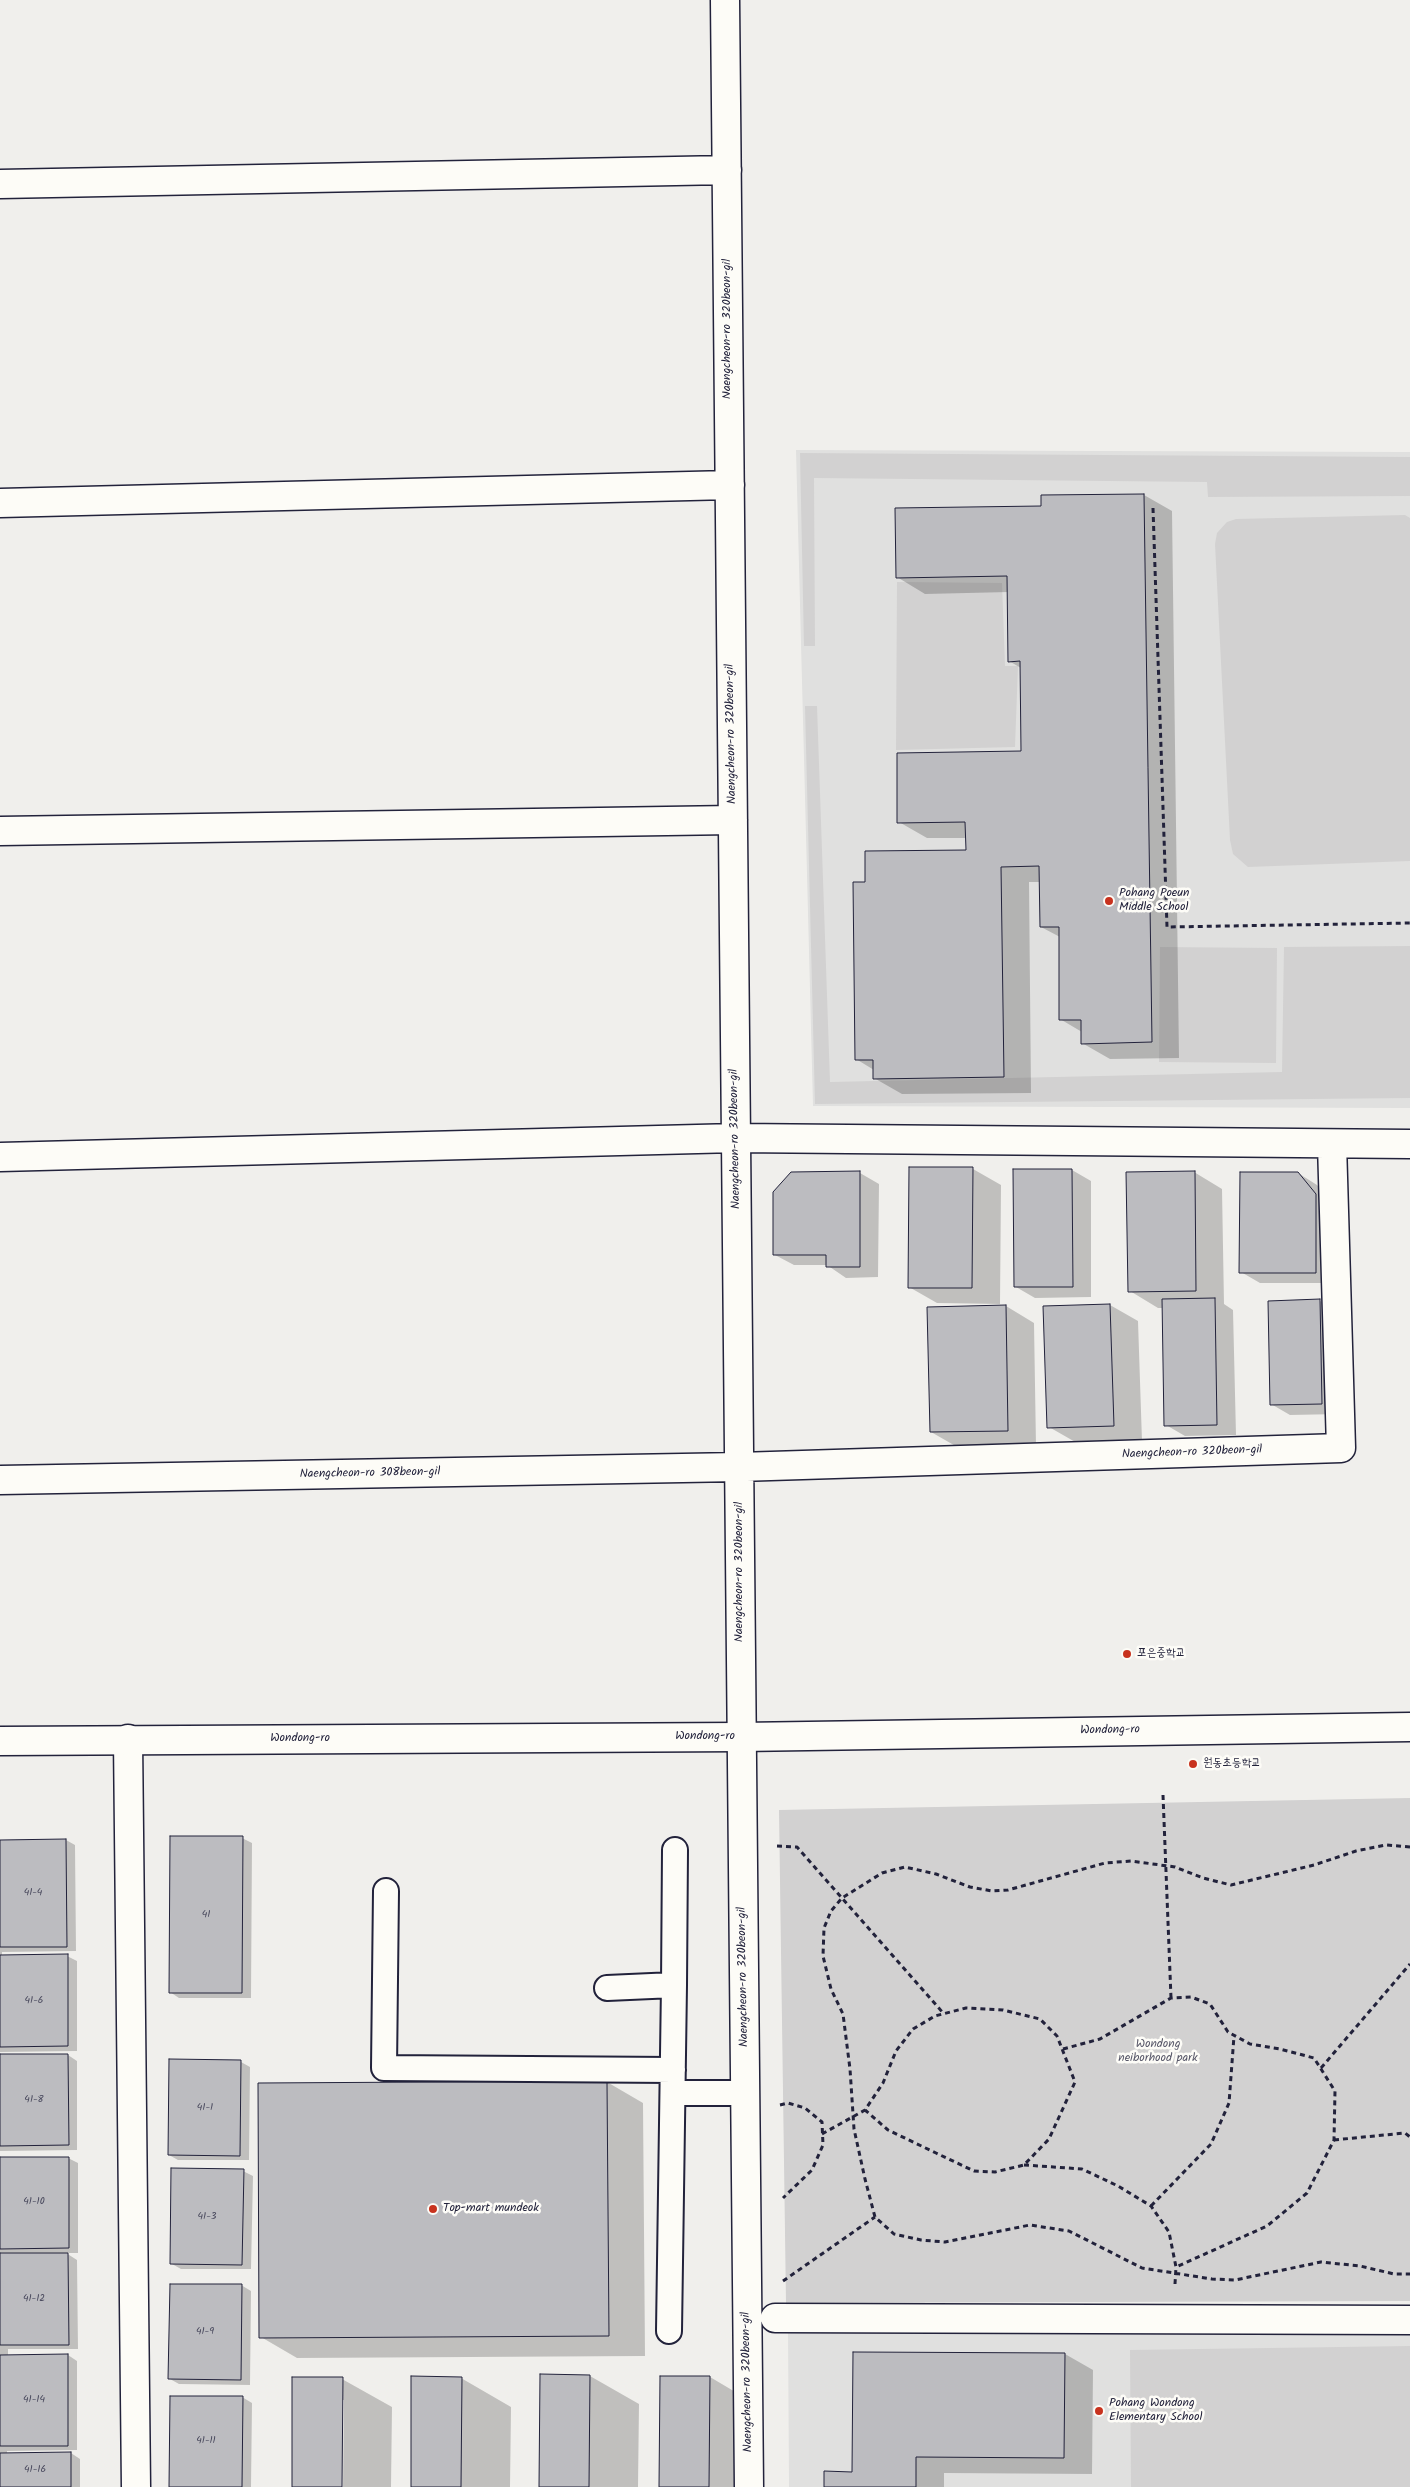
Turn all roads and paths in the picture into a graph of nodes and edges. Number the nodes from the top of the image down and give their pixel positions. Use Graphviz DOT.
graph roads {
  1 [pos="726,0"];
  2 [pos="727,170"];
  3 [pos="0,184"];
  4 [pos="730,485"];
  5 [pos="0,503"];
  6 [pos="1153,508"];
  7 [pos="733,820"];
  8 [pos="0,831"];
  9 [pos="1410,923"];
  10 [pos="736,1138"];
  11 [pos="1332,1144"];
  12 [pos="1410,1144"];
  13 [pos="0,1157"];
  14 [pos="739,1467"];
  15 [pos="0,1480"];
  16 [pos="1410,1727"];
  17 [pos="741,1737"];
  18 [pos="128,1739"];
  19 [pos="0,1741"];
  20 [pos="1164,1795"];
  21 [pos="775,1846"];
  22 [pos="1410,1847"];
  23 [pos="675,1850"];
  24 [pos="1166,1865"];
  25 [pos="386,1891"];
  26 [pos="842,1898"];
  27 [pos="1410,1964"];
  28 [pos="674,1985"];
  29 [pos="606,1988"];
  30 [pos="1171,1998"];
  31 [pos="944,2014"];
  32 [pos="1234,2036"];
  33 [pos="1063,2049"];
  34 [pos="1321,2068"];
  35 [pos="673,2070"];
  36 [pos="674,2093"];
  37 [pos="745,2093"];
  38 [pos="771,2108"];
  39 [pos="865,2110"];
  40 [pos="853,2117"];
  41 [pos="822,2134"];
  42 [pos="1410,2137"];
  43 [pos="1334,2140"];
  44 [pos="1024,2165"];
  45 [pos="780,2201"];
  46 [pos="1152,2206"];
  47 [pos="875,2217"];
  48 [pos="1176,2266"];
  49 [pos="1175,2274"];
  50 [pos="1410,2274"];
  51 [pos="782,2282"];
  52 [pos="775,2318"];
  53 [pos="1172,2319"];
  54 [pos="1410,2320"];
  55 [pos="669,2330"];
  56 [pos="136,2487"];
  57 [pos="749,2487"];
  1 -- 2 [label="street, Naengcheon-ro 320beon-gil"];
  2 -- 3 [label="street"];
  2 -- 4 [label="street, Naengcheon-ro 320beon-gil"];
  4 -- 5 [label="street"];
  4 -- 7 [label="street, Naengcheon-ro 320beon-gil"];
  6 -- 9 [label="path"];
  7 -- 8 [label="street"];
  7 -- 10 [label="street, Naengcheon-ro 320beon-gil"];
  10 -- 11 [label="street"];
  10 -- 13 [label="street"];
  10 -- 14 [label="street, Naengcheon-ro 320beon-gil"];
  11 -- 12 [label="street"];
  11 -- 14 [label="street, Naengcheon-ro 320beon-gil"];
  14 -- 15 [label="street, Naengcheon-ro 308beon-gil"];
  14 -- 17 [label="street, Naengcheon-ro 320beon-gil"];
  16 -- 17 [label="street, Wondong-ro"];
  17 -- 18 [label="street, Wondong-ro"];
  17 -- 37 [label="street, Naengcheon-ro 320beon-gil"];
  18 -- 19 [label="street, Wondong-ro"];
  18 -- 56 [label="street"];
  20 -- 24 [label="path"];
  21 -- 26 [label="path"];
  22 -- 24 [label="path"];
  23 -- 28 [label="lane"];
  24 -- 26 [label="path"];
  24 -- 30 [label="path"];
  25 -- 35 [label="lane"];
  26 -- 31 [label="path"];
  26 -- 40 [label="path"];
  27 -- 34 [label="path"];
  28 -- 29 [label="lane"];
  28 -- 35 [label="lane"];
  30 -- 32 [label="path"];
  30 -- 33 [label="path"];
  31 -- 33 [label="path"];
  31 -- 39 [label="path"];
  32 -- 34 [label="path"];
  32 -- 46 [label="path"];
  33 -- 44 [label="path"];
  34 -- 43 [label="path"];
  35 -- 36 [label="lane"];
  36 -- 37 [label="lane"];
  36 -- 55 [label="lane"];
  37 -- 57 [label="street, Naengcheon-ro 320beon-gil"];
  38 -- 41 [label="path"];
  39 -- 40 [label="path"];
  39 -- 44 [label="path"];
  40 -- 41 [label="path"];
  40 -- 47 [label="path"];
  41 -- 45 [label="path"];
  42 -- 43 [label="path"];
  43 -- 48 [label="path"];
  44 -- 46 [label="path"];
  46 -- 48 [label="path"];
  47 -- 49 [label="path"];
  47 -- 51 [label="path"];
  48 -- 49 [label="path"];
  49 -- 50 [label="path"];
  49 -- 53 [label="path"];
  52 -- 53 [label="street"];
  53 -- 54 [label="street"];
}
